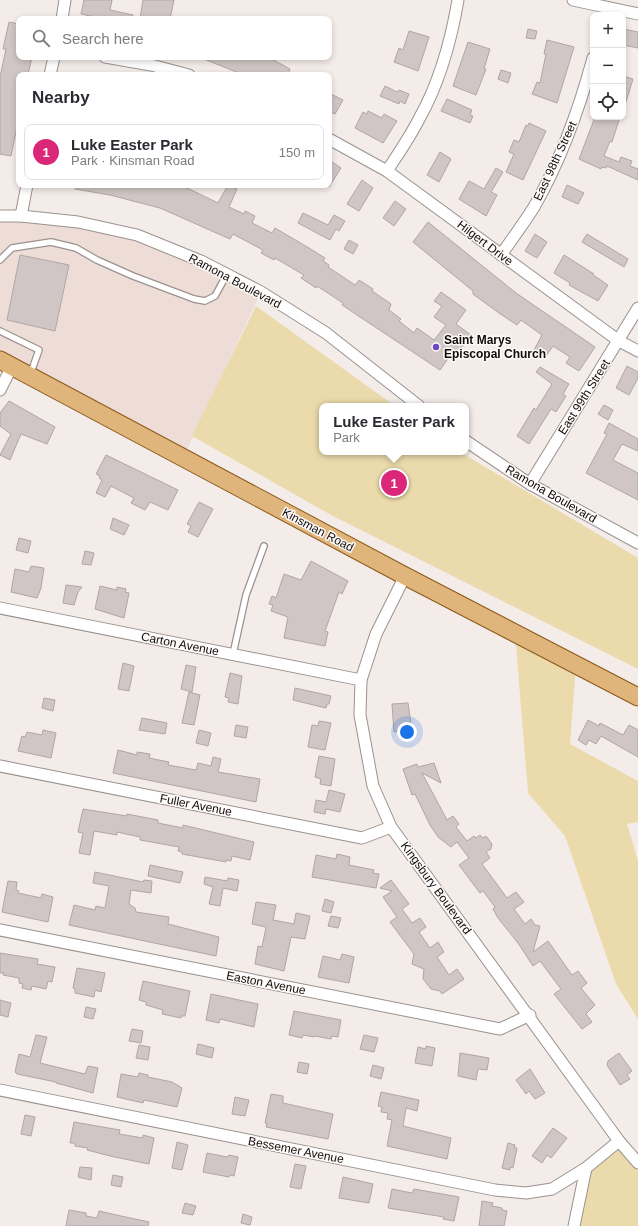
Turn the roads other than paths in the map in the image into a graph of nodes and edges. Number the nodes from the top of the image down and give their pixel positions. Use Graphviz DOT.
graph roads {
  1 [pos="65,0"];
  2 [pos="458,0"];
  3 [pos="573,0"];
  4 [pos="603,11"];
  5 [pos="638,14"];
  6 [pos="62,16"];
  7 [pos="53,60"];
  8 [pos="122,60"];
  9 [pos="590,70"];
  10 [pos="51,72"];
  11 [pos="178,72"];
  12 [pos="332,141"];
  13 [pos="387,171"];
  14 [pos="26,188"];
  15 [pos="0,216"];
  16 [pos="21,216"];
  17 [pos="501,255"];
  18 [pos="0,260"];
  19 [pos="227,274"];
  20 [pos="638,308"];
  21 [pos="0,331"];
  22 [pos="619,341"];
  23 [pos="638,351"];
  24 [pos="6,363"];
  25 [pos="29,376"];
  26 [pos="0,390"];
  27 [pos="415,403"];
  28 [pos="469,443"];
  29 [pos="530,484"];
  30 [pos="638,543"];
  31 [pos="264,546"];
  32 [pos="405,576"];
  33 [pos="0,608"];
  34 [pos="233,654"];
  35 [pos="361,680"];
  36 [pos="638,697"];
  37 [pos="0,766"];
  38 [pos="391,827"];
  39 [pos="0,930"];
  40 [pos="530,1015"];
  41 [pos="0,1090"];
  42 [pos="619,1141"];
  43 [pos="638,1163"];
  44 [pos="586,1168"];
  45 [pos="574,1226"];
  1 -- 6 [label="street"];
  2 -- 13 [label="street"];
  3 -- 4 [label="street"];
  4 -- 5 [label="street"];
  7 -- 10 [label="street"];
  8 -- 11 [label="street"];
  9 -- 17 [label="street, East 98th Street"];
  12 -- 13 [label="street, Hilgert Drive"];
  13 -- 17 [label="street, Hilgert Drive"];
  14 -- 16 [label="street"];
  15 -- 16 [label="street, Ramona Boulevard"];
  16 -- 19 [label="street, Ramona Boulevard"];
  17 -- 22 [label="street, Hilgert Drive"];
  18 -- 19 [label="lane"];
  19 -- 27 [label="street, Ramona Boulevard"];
  20 -- 22 [label="street, East 99th Street"];
  21 -- 25 [label="lane"];
  22 -- 23 [label="street, Hilgert Drive"];
  22 -- 29 [label="street, East 99th Street"];
  24 -- 25 [label="main road, Kinsman Road"];
  24 -- 26 [label="street"];
  25 -- 32 [label="main road, Kinsman Road"];
  28 -- 29 [label="street, Ramona Boulevard"];
  29 -- 30 [label="street, Ramona Boulevard"];
  31 -- 34 [label="lane"];
  32 -- 35 [label="street, Kingsbury Boulevard"];
  32 -- 36 [label="main road, Kinsman Road"];
  33 -- 34 [label="street, Carton Avenue"];
  34 -- 35 [label="street, Carton Avenue"];
  35 -- 38 [label="street, Kingsbury Boulevard"];
  37 -- 38 [label="street, Fuller Avenue"];
  38 -- 40 [label="street, Kingsbury Boulevard"];
  39 -- 40 [label="street, Easton Avenue"];
  40 -- 42 [label="street, Kingsbury Boulevard"];
  41 -- 44 [label="street, Bessemer Avenue"];
  42 -- 43 [label="street, Kingsbury Boulevard"];
  42 -- 44 [label="street, Bessemer Avenue"];
  44 -- 45 [label="street"];
}
